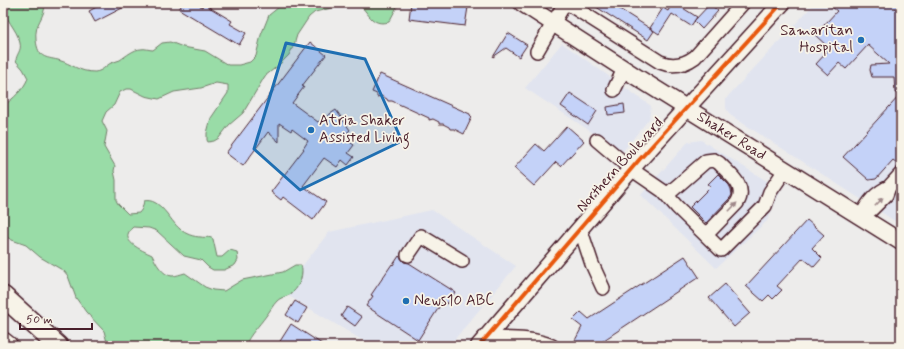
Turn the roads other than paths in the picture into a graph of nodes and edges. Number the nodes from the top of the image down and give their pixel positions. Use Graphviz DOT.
graph roads {
  1 [pos="522,3"];
  2 [pos="566,3"];
  3 [pos="743,3"];
  4 [pos="782,3"];
  5 [pos="553,23"];
  6 [pos="537,51"];
  7 [pos="624,69"];
  8 [pos="614,90"];
  9 [pos="686,108"];
  10 [pos="597,140"];
  11 [pos="631,169"];
  12 [pos="785,170"];
  13 [pos="901,174"];
  14 [pos="667,195"];
  15 [pos="861,217"];
  16 [pos="580,228"];
  17 [pos="706,235"];
  18 [pos="901,242"];
  19 [pos="408,255"];
  20 [pos="462,261"];
  21 [pos="603,288"];
  22 [pos="3,296"];
  23 [pos="3,342"];
  24 [pos="482,342"];
  25 [pos="8,346"];
  26 [pos="58,346"];
  27 [pos="552,346"];
  1 -- 5 [label="main road, Shaker Road"];
  2 -- 3 [label="street"];
  2 -- 5 [label="street"];
  4 -- 9 [label="main road, Northern Boulevard"];
  5 -- 6 [label="street"];
  5 -- 7 [label="main road, Shaker Road"];
  7 -- 8 [label="street"];
  7 -- 9 [label="main road, Shaker Road"];
  9 -- 11 [label="main road, Northern Boulevard"];
  9 -- 12 [label="main road, Shaker Road"];
  10 -- 11 [label="street"];
  11 -- 14 [label="street"];
  11 -- 16 [label="main road, Northern Boulevard"];
  12 -- 15 [label="main road, Shaker Road"];
  12 -- 17 [label="street"];
  13 -- 15 [label="street"];
  14 -- 17 [label="street"];
  17 -- 14 [label="street, one-way"];
  15 -- 18 [label="main road, Shaker Road"];
  16 -- 21 [label="street"];
  16 -- 24 [label="main road, Northern Boulevard"];
  19 -- 20 [label="street"];
  22 -- 26 [label="highway"];
  23 -- 25 [label="highway"];
  24 -- 27 [label="street"];
}
